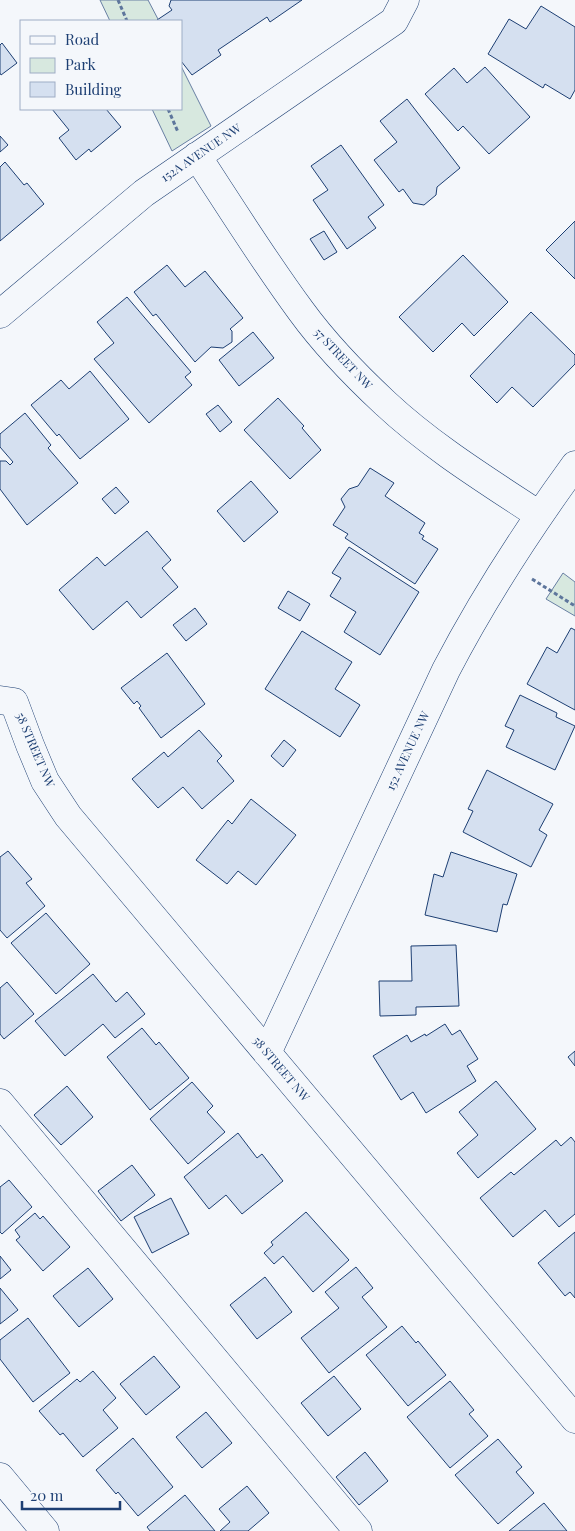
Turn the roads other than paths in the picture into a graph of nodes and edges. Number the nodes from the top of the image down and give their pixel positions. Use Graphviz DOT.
graph roads {
  1 [pos="405,0"];
  2 [pos="197,156"];
  3 [pos="0,314"];
  4 [pos="575,465"];
  5 [pos="539,515"];
  6 [pos="7,701"];
  7 [pos="267,1053"];
  8 [pos="0,1103"];
  9 [pos="575,1419"];
  10 [pos="0,1477"];
  11 [pos="45,1531"];
  12 [pos="358,1531"];
  1 -- 2 [label="street, 152A AVENUE NW"];
  2 -- 3 [label="street, 152A AVENUE NW"];
  2 -- 5 [label="street, 57 STREET NW"];
  4 -- 5 [label="street, 152 AVENUE NW"];
  5 -- 7 [label="street, 152 AVENUE NW"];
  6 -- 7 [label="street, 58 STREET NW"];
  7 -- 9 [label="street, 58 STREET NW"];
  8 -- 12 [label="street"];
  10 -- 11 [label="street"];
}
